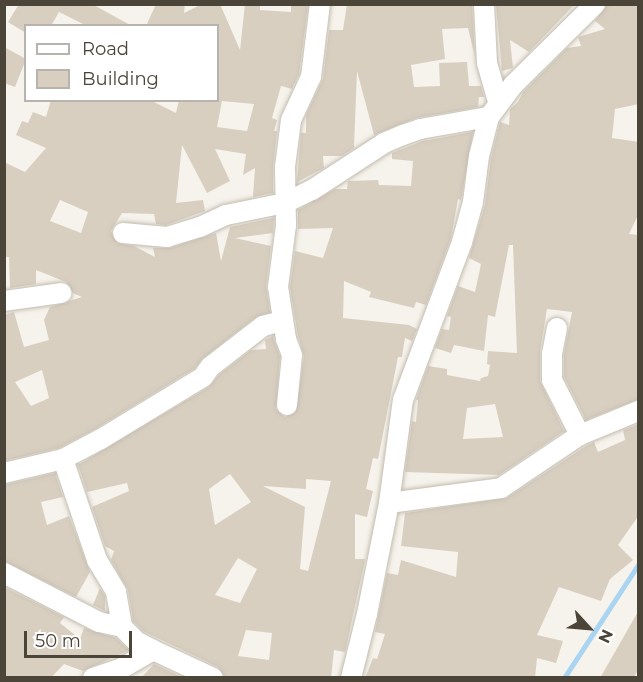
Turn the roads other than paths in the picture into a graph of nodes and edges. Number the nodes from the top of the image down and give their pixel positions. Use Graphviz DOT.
graph roads {
  1 [pos="320,4"];
  2 [pos="484,4"];
  3 [pos="595,4"];
  4 [pos="494,109"];
  5 [pos="285,203"];
  6 [pos="123,233"];
  7 [pos="61,293"];
  8 [pos="4,301"];
  9 [pos="282,321"];
  10 [pos="557,328"];
  11 [pos="287,405"];
  12 [pos="639,411"];
  13 [pos="580,435"];
  14 [pos="63,459"];
  15 [pos="4,473"];
  16 [pos="389,503"];
  17 [pos="4,573"];
  18 [pos="122,627"];
  19 [pos="153,650"];
  20 [pos="93,678"];
  21 [pos="213,678"];
  22 [pos="351,678"];
  1 -- 5 [label="street"];
  2 -- 4 [label="street"];
  3 -- 4 [label="street"];
  4 -- 5 [label="street"];
  4 -- 16 [label="street"];
  5 -- 6 [label="street"];
  5 -- 9 [label="street"];
  7 -- 8 [label="street"];
  9 -- 11 [label="street"];
  9 -- 14 [label="street"];
  10 -- 13 [label="street"];
  12 -- 13 [label="street"];
  13 -- 16 [label="street"];
  14 -- 15 [label="street"];
  14 -- 18 [label="street"];
  16 -- 22 [label="street"];
  17 -- 18 [label="street"];
  18 -- 19 [label="street"];
  19 -- 20 [label="street"];
  19 -- 21 [label="street"];
}
